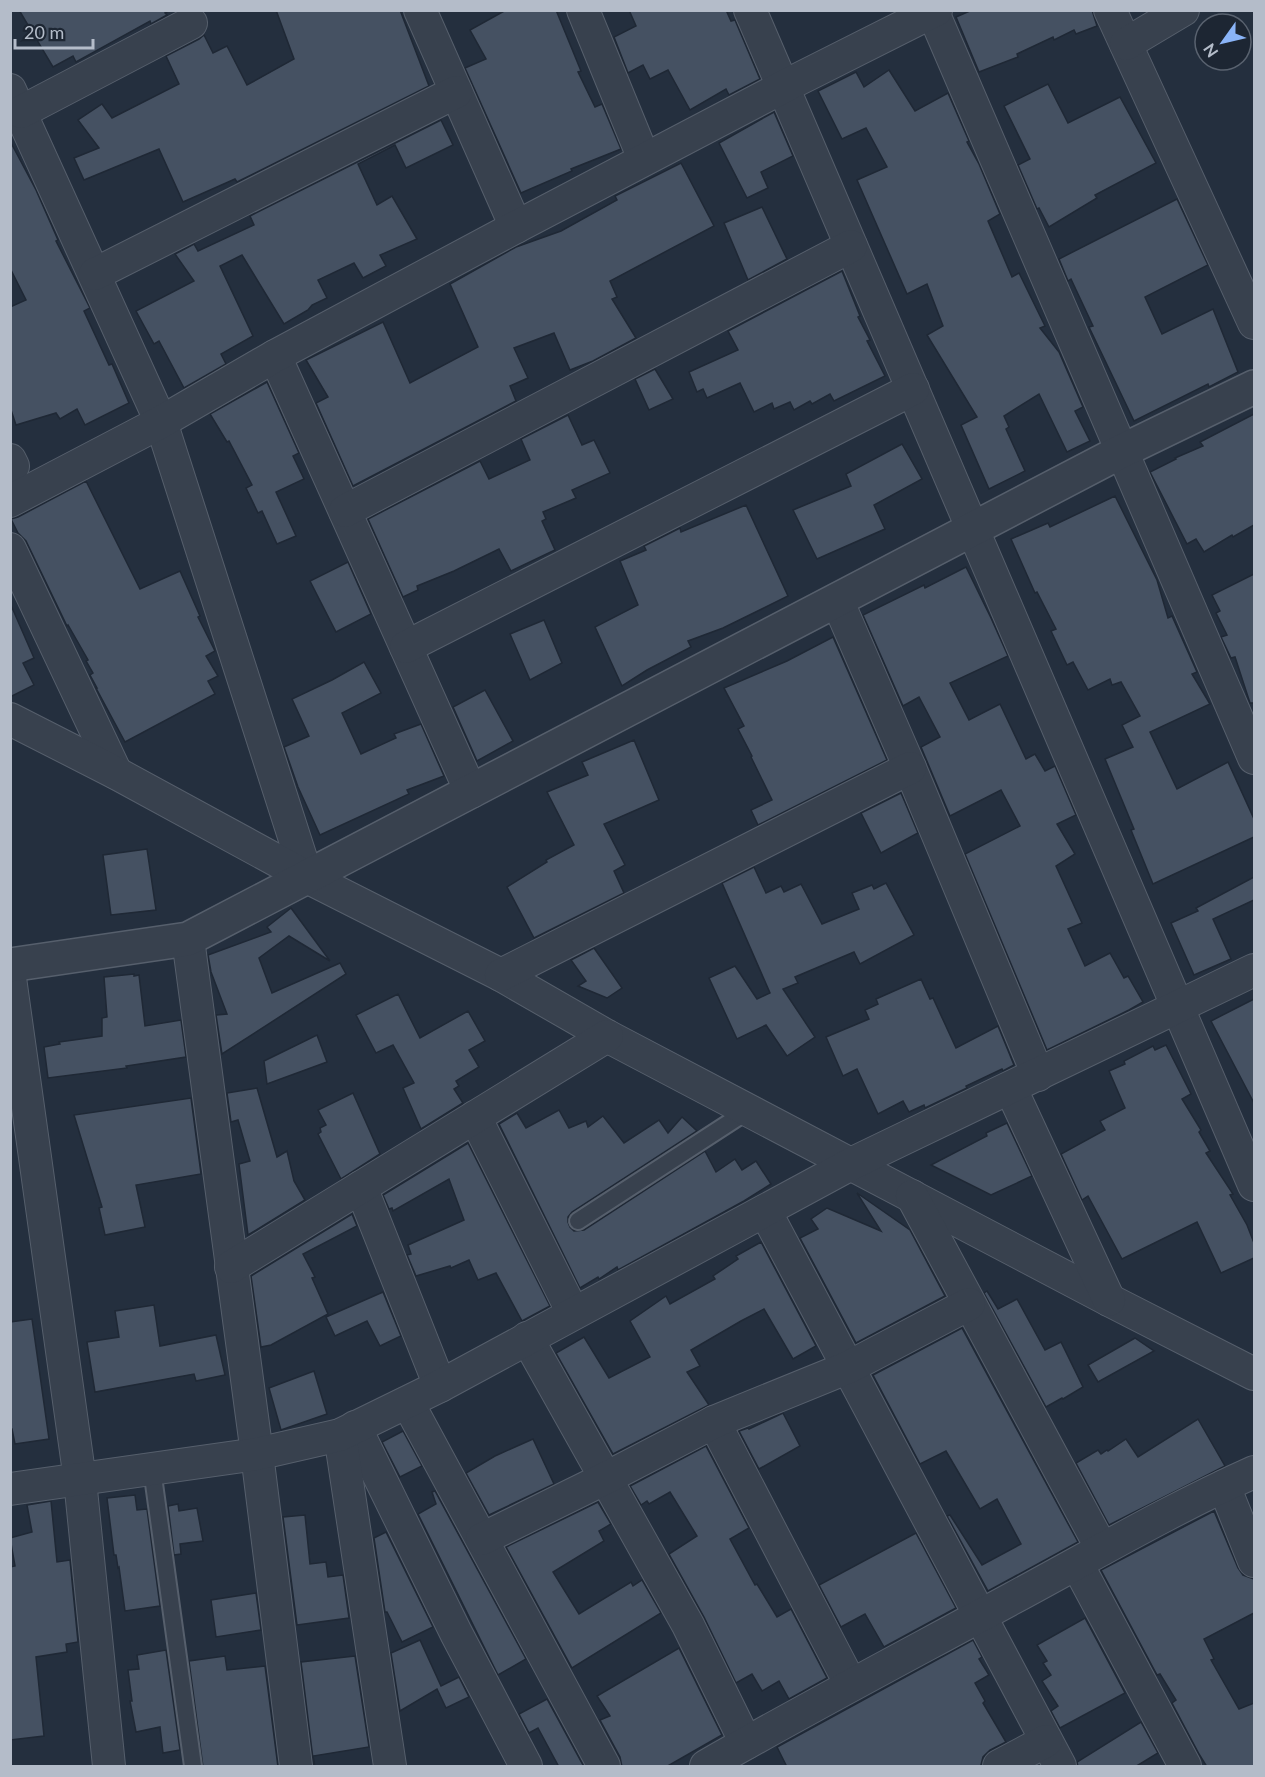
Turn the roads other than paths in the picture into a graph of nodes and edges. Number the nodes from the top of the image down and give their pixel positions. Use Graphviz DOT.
graph roads {
  1 [pos="420,10"];
  2 [pos="583,10"];
  3 [pos="750,10"];
  4 [pos="1110,10"];
  5 [pos="1183,10"];
  6 [pos="933,11"];
  7 [pos="191,23"];
  8 [pos="1126,44"];
  9 [pos="783,87"];
  10 [pos="456,92"];
  11 [pos="16,101"];
  12 [pos="644,159"];
  13 [pos="516,227"];
  14 [pos="851,246"];
  15 [pos="95,274"];
  16 [pos="1254,323"];
  17 [pos="275,356"];
  18 [pos="1254,387"];
  19 [pos="913,389"];
  20 [pos="160,422"];
  21 [pos="1122,451"];
  22 [pos="10,460"];
  23 [pos="10,472"];
  24 [pos="10,501"];
  25 [pos="345,511"];
  26 [pos="973,529"];
  27 [pos="10,549"];
  28 [pos="837,600"];
  29 [pos="406,647"];
  30 [pos="10,719"];
  31 [pos="1254,758"];
  32 [pos="910,768"];
  33 [pos="116,773"];
  34 [pos="471,792"];
  35 [pos="307,878"];
  36 [pos="188,939"];
  37 [pos="10,965"];
  38 [pos="1254,970"];
  39 [pos="501,975"];
  40 [pos="10,978"];
  41 [pos="1178,1007"];
  42 [pos="607,1036"];
  43 [pos="1038,1075"];
  44 [pos="1011,1089"];
  45 [pos="749,1110"];
  46 [pos="475,1117"];
  47 [pos="851,1164"];
  48 [pos="1254,1185"];
  49 [pos="361,1187"];
  50 [pos="912,1196"];
  51 [pos="765,1210"];
  52 [pos="578,1221"];
  53 [pos="231,1267"];
  54 [pos="1109,1300"];
  55 [pos="969,1304"];
  56 [pos="573,1313"];
  57 [pos="527,1338"];
  58 [pos="849,1367"];
  59 [pos="1254,1374"];
  60 [pos="440,1386"];
  61 [pos="408,1403"];
  62 [pos="714,1422"];
  63 [pos="347,1431"];
  64 [pos="256,1454"];
  65 [pos="152,1469"];
  66 [pos="1254,1472"];
  67 [pos="606,1478"];
  68 [pos="80,1480"];
  69 [pos="1224,1485"];
  70 [pos="10,1489"];
  71 [pos="482,1539"];
  72 [pos="1090,1556"];
  73 [pos="1254,1560"];
  74 [pos="979,1617"];
  75 [pos="850,1684"];
  76 [pos="746,1743"];
  77 [pos="1053,1754"];
  78 [pos="106,1766"];
  79 [pos="193,1767"];
  80 [pos="296,1767"];
  81 [pos="390,1767"];
  82 [pos="526,1767"];
  83 [pos="604,1767"];
  84 [pos="706,1767"];
  85 [pos="999,1767"];
  86 [pos="1185,1767"];
  1 -- 10 [label="street"];
  2 -- 12 [label="street"];
  3 -- 9 [label="street"];
  4 -- 8 [label="street"];
  5 -- 8 [label="street"];
  6 -- 9 [label="street"];
  6 -- 21 [label="street"];
  7 -- 11 [label="street"];
  8 -- 16 [label="street"];
  9 -- 12 [label="street"];
  9 -- 14 [label="street"];
  10 -- 13 [label="street"];
  10 -- 15 [label="street"];
  11 -- 15 [label="street"];
  12 -- 13 [label="street"];
  13 -- 17 [label="street"];
  14 -- 19 [label="street"];
  14 -- 25 [label="street"];
  15 -- 20 [label="street"];
  17 -- 20 [label="street"];
  17 -- 25 [label="street"];
  18 -- 21 [label="street"];
  19 -- 26 [label="street"];
  19 -- 29 [label="street"];
  20 -- 24 [label="street"];
  20 -- 35 [label="street"];
  21 -- 26 [label="street"];
  21 -- 31 [label="street"];
  22 -- 23 [label="street"];
  25 -- 29 [label="street"];
  26 -- 28 [label="street"];
  26 -- 41 [label="street"];
  27 -- 33 [label="street"];
  28 -- 32 [label="street"];
  28 -- 34 [label="street"];
  29 -- 34 [label="street"];
  30 -- 33 [label="street"];
  32 -- 39 [label="street"];
  32 -- 43 [label="street"];
  33 -- 35 [label="street"];
  34 -- 35 [label="street"];
  35 -- 36 [label="street"];
  35 -- 39 [label="street"];
  36 -- 37 [label="street"];
  36 -- 53 [label="street"];
  38 -- 41 [label="street"];
  39 -- 42 [label="street"];
  40 -- 68 [label="street"];
  41 -- 43 [label="street"];
  41 -- 48 [label="street"];
  42 -- 45 [label="street"];
  42 -- 46 [label="street"];
  43 -- 44 [label="street"];
  44 -- 47 [label="street"];
  44 -- 54 [label="street"];
  45 -- 47 [label="street"];
  45 -- 52 [label="lane"];
  46 -- 49 [label="street"];
  46 -- 56 [label="street"];
  47 -- 50 [label="street"];
  47 -- 51 [label="street"];
  49 -- 53 [label="street"];
  49 -- 60 [label="street"];
  50 -- 54 [label="street"];
  50 -- 55 [label="street"];
  51 -- 56 [label="street"];
  51 -- 58 [label="street"];
  53 -- 64 [label="street"];
  54 -- 59 [label="street"];
  55 -- 58 [label="street"];
  55 -- 72 [label="street"];
  56 -- 57 [label="street"];
  57 -- 60 [label="street"];
  57 -- 67 [label="street"];
  58 -- 62 [label="street"];
  58 -- 74 [label="street"];
  60 -- 61 [label="street"];
  61 -- 63 [label="street"];
  61 -- 71 [label="street"];
  62 -- 67 [label="street"];
  62 -- 75 [label="street"];
  63 -- 64 [label="street"];
  63 -- 81 [label="street"];
  63 -- 82 [label="street"];
  64 -- 65 [label="street"];
  64 -- 80 [label="street"];
  65 -- 68 [label="street"];
  65 -- 79 [label="lane"];
  66 -- 69 [label="street"];
  67 -- 71 [label="street"];
  67 -- 76 [label="street"];
  68 -- 70 [label="street"];
  68 -- 78 [label="street"];
  69 -- 72 [label="street"];
  69 -- 73 [label="street"];
  71 -- 83 [label="street"];
  72 -- 74 [label="street"];
  72 -- 86 [label="street"];
  74 -- 75 [label="street"];
  74 -- 77 [label="street"];
  75 -- 76 [label="street"];
  76 -- 84 [label="street"];
  77 -- 85 [label="street"];
}
